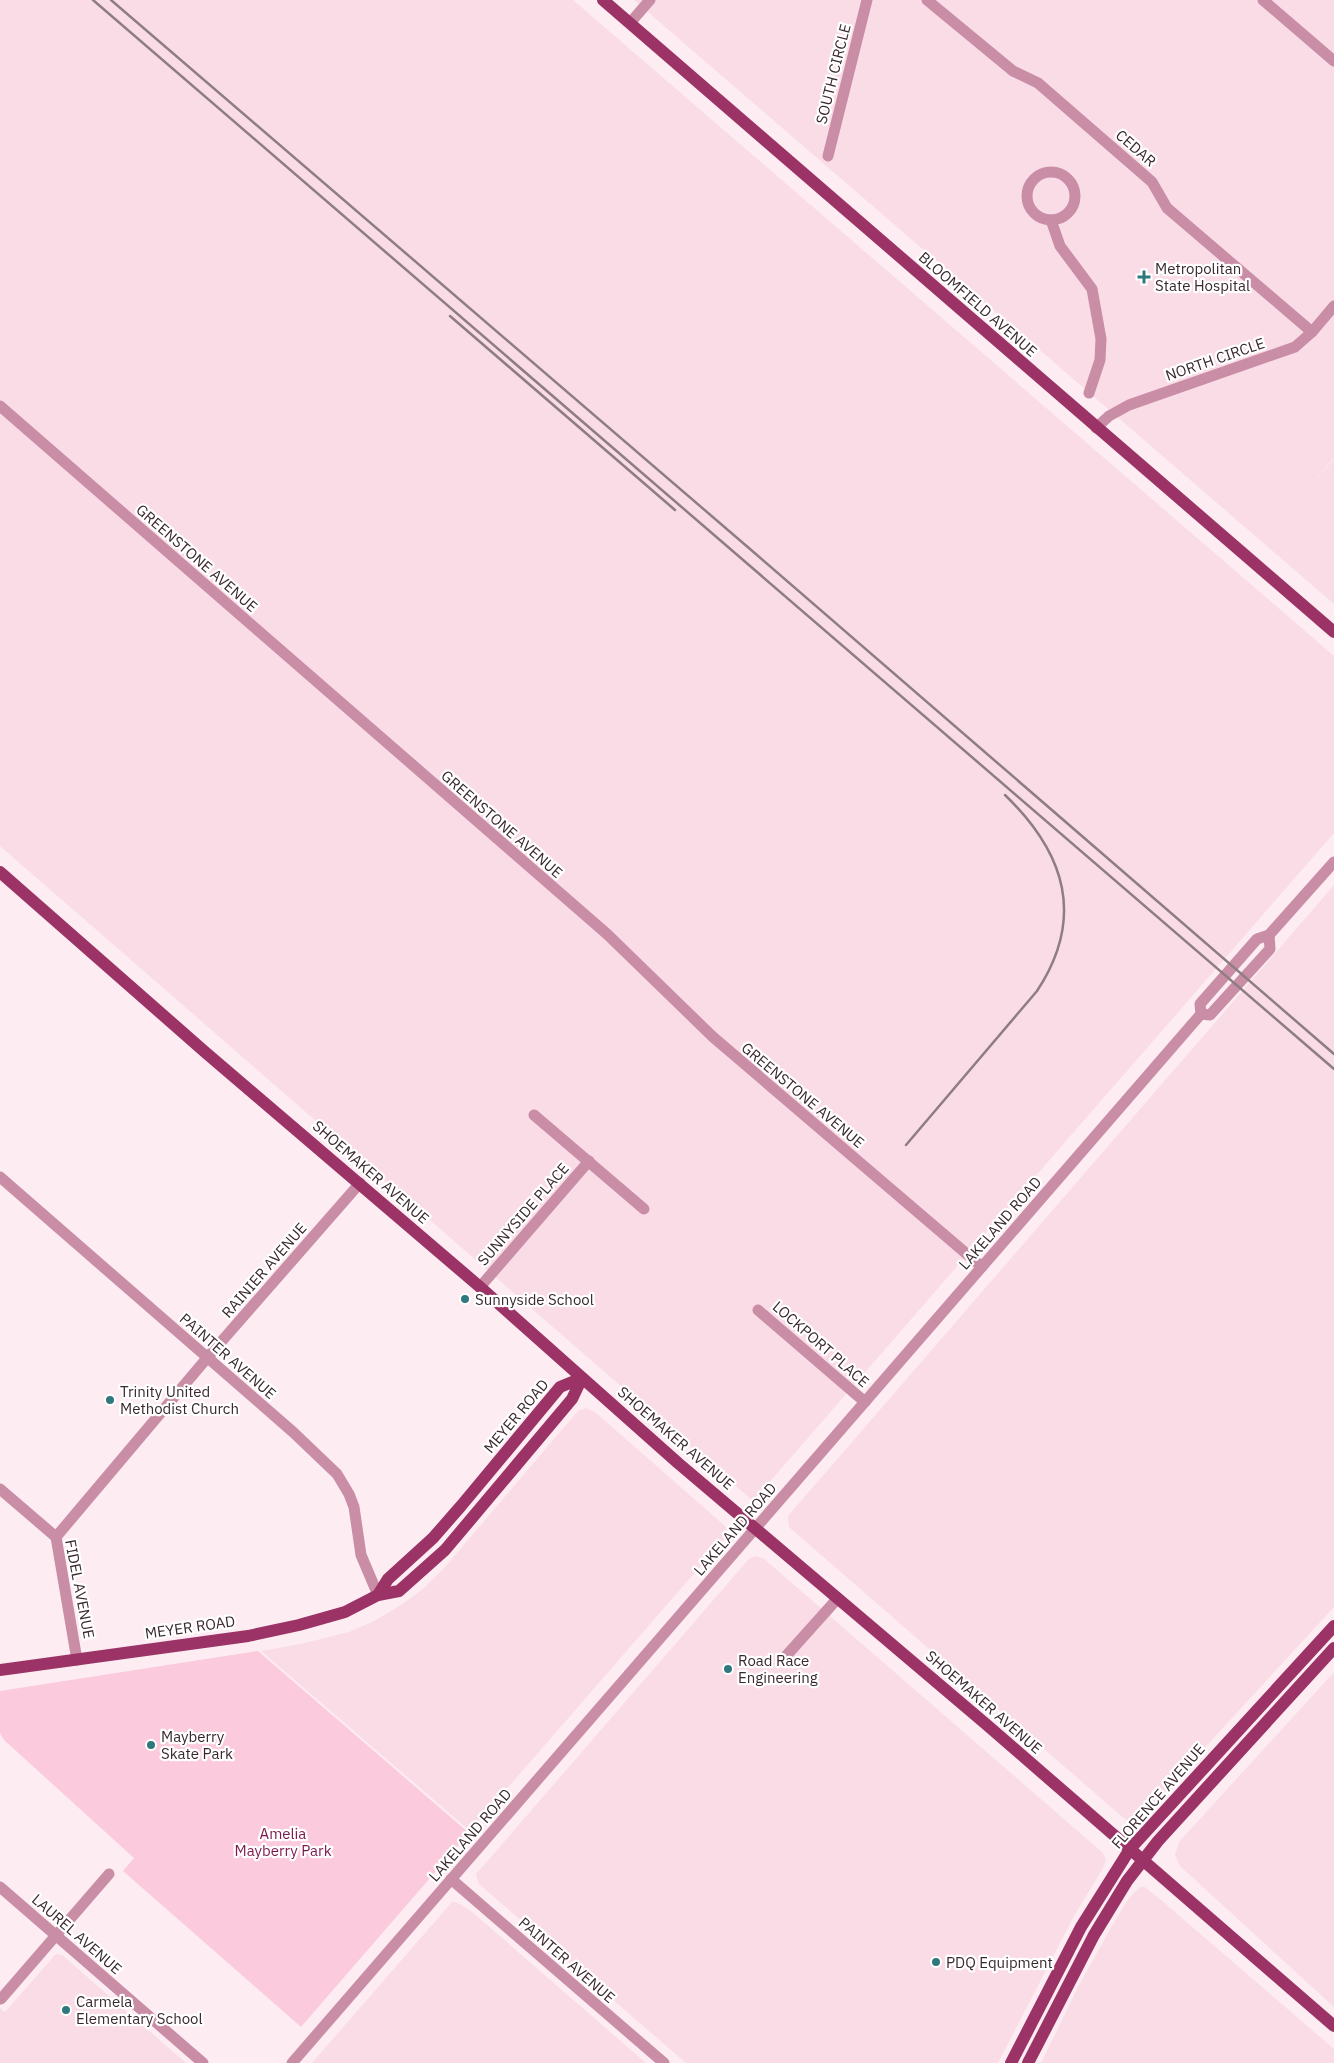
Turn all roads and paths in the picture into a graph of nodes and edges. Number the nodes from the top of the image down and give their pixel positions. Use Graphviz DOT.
graph roads {
  1 [pos="603,0"];
  2 [pos="650,0"];
  3 [pos="867,0"];
  4 [pos="927,0"];
  5 [pos="1265,1"];
  6 [pos="630,24"];
  7 [pos="1334,61"];
  8 [pos="828,156"];
  9 [pos="1051,220"];
  10 [pos="1334,306"];
  11 [pos="1312,332"];
  12 [pos="1089,393"];
  13 [pos="0,406"];
  14 [pos="1096,428"];
  15 [pos="1334,632"];
  16 [pos="1334,862"];
  17 [pos="0,872"];
  18 [pos="534,1115"];
  19 [pos="589,1161"];
  20 [pos="0,1177"];
  21 [pos="360,1183"];
  22 [pos="644,1209"];
  23 [pos="982,1267"];
  24 [pos="480,1287"];
  25 [pos="758,1310"];
  26 [pos="207,1358"];
  27 [pos="582,1378"];
  28 [pos="865,1402"];
  29 [pos="0,1489"];
  30 [pos="462,1506"];
  31 [pos="473,1517"];
  32 [pos="756,1528"];
  33 [pos="56,1537"];
  34 [pos="378,1595"];
  35 [pos="838,1598"];
  36 [pos="1334,1626"];
  37 [pos="1334,1648"];
  38 [pos="786,1656"];
  39 [pos="77,1660"];
  40 [pos="0,1670"];
  41 [pos="1241,1727"];
  42 [pos="1252,1737"];
  43 [pos="1130,1849"];
  44 [pos="1143,1860"];
  45 [pos="109,1874"];
  46 [pos="451,1879"];
  47 [pos="0,1887"];
  48 [pos="56,1935"];
  49 [pos="1,1999"];
  50 [pos="1334,2026"];
  51 [pos="203,2063"];
  52 [pos="292,2063"];
  53 [pos="664,2063"];
  54 [pos="1011,2063"];
  55 [pos="1028,2063"];
  1 -- 6 [label="main road, BLOOMFIELD AVENUE"];
  2 -- 6 [label="street"];
  3 -- 8 [label="street, SOUTH CIRCLE"];
  4 -- 11 [label="street, CEDAR"];
  5 -- 7 [label="street"];
  6 -- 14 [label="main road, BLOOMFIELD AVENUE"];
  9 -- 9 [label="street"];
  9 -- 12 [label="street"];
  10 -- 11 [label="street, NORTH CIRCLE"];
  11 -- 14 [label="street, NORTH CIRCLE"];
  13 -- 23 [label="street, GREENSTONE AVENUE"];
  14 -- 15 [label="main road, BLOOMFIELD AVENUE"];
  16 -- 23 [label="street, LAKELAND ROAD"];
  17 -- 21 [label="main road, SHOEMAKER AVENUE"];
  18 -- 19 [label="street, SUNNYSIDE PLACE"];
  19 -- 22 [label="street, SUNNYSIDE PLACE"];
  19 -- 24 [label="street, SUNNYSIDE PLACE"];
  20 -- 26 [label="street, PAINTER AVENUE"];
  21 -- 24 [label="main road, SHOEMAKER AVENUE"];
  21 -- 26 [label="street, RAINIER AVENUE"];
  23 -- 28 [label="street, LAKELAND ROAD"];
  24 -- 27 [label="main road, SHOEMAKER AVENUE"];
  25 -- 28 [label="street, LOCKPORT PLACE"];
  26 -- 33 [label="street, RAINIER AVENUE"];
  26 -- 34 [label="street, PAINTER AVENUE"];
  27 -- 30 [label="main road, MEYER ROAD"];
  27 -- 31 [label="main road, MEYER ROAD"];
  27 -- 32 [label="main road, SHOEMAKER AVENUE"];
  28 -- 32 [label="street, LAKELAND ROAD"];
  29 -- 33 [label="street, FIDEL AVENUE"];
  30 -- 31 [label="main road"];
  30 -- 34 [label="main road, MEYER ROAD"];
  31 -- 34 [label="main road, MEYER ROAD"];
  32 -- 35 [label="main road, SHOEMAKER AVENUE"];
  32 -- 46 [label="street, LAKELAND ROAD"];
  33 -- 39 [label="street, FIDEL AVENUE"];
  34 -- 39 [label="main road, MEYER ROAD"];
  35 -- 38 [label="street"];
  35 -- 43 [label="main road, SHOEMAKER AVENUE"];
  36 -- 41 [label="main road, FLORENCE AVENUE"];
  37 -- 42 [label="main road, FLORENCE AVENUE"];
  39 -- 40 [label="main road, MEYER ROAD"];
  41 -- 42 [label="main road"];
  41 -- 43 [label="main road, FLORENCE AVENUE"];
  42 -- 44 [label="main road, FLORENCE AVENUE"];
  43 -- 44 [label="main road, SHOEMAKER AVENUE"];
  43 -- 54 [label="main road, FLORENCE AVENUE"];
  44 -- 50 [label="main road, SHOEMAKER AVENUE"];
  44 -- 55 [label="main road, FLORENCE AVENUE"];
  45 -- 48 [label="street"];
  46 -- 52 [label="street, LAKELAND ROAD"];
  46 -- 53 [label="street, PAINTER AVENUE"];
  47 -- 48 [label="street, LAUREL AVENUE"];
  48 -- 49 [label="street"];
  48 -- 51 [label="street, LAUREL AVENUE"];
}
